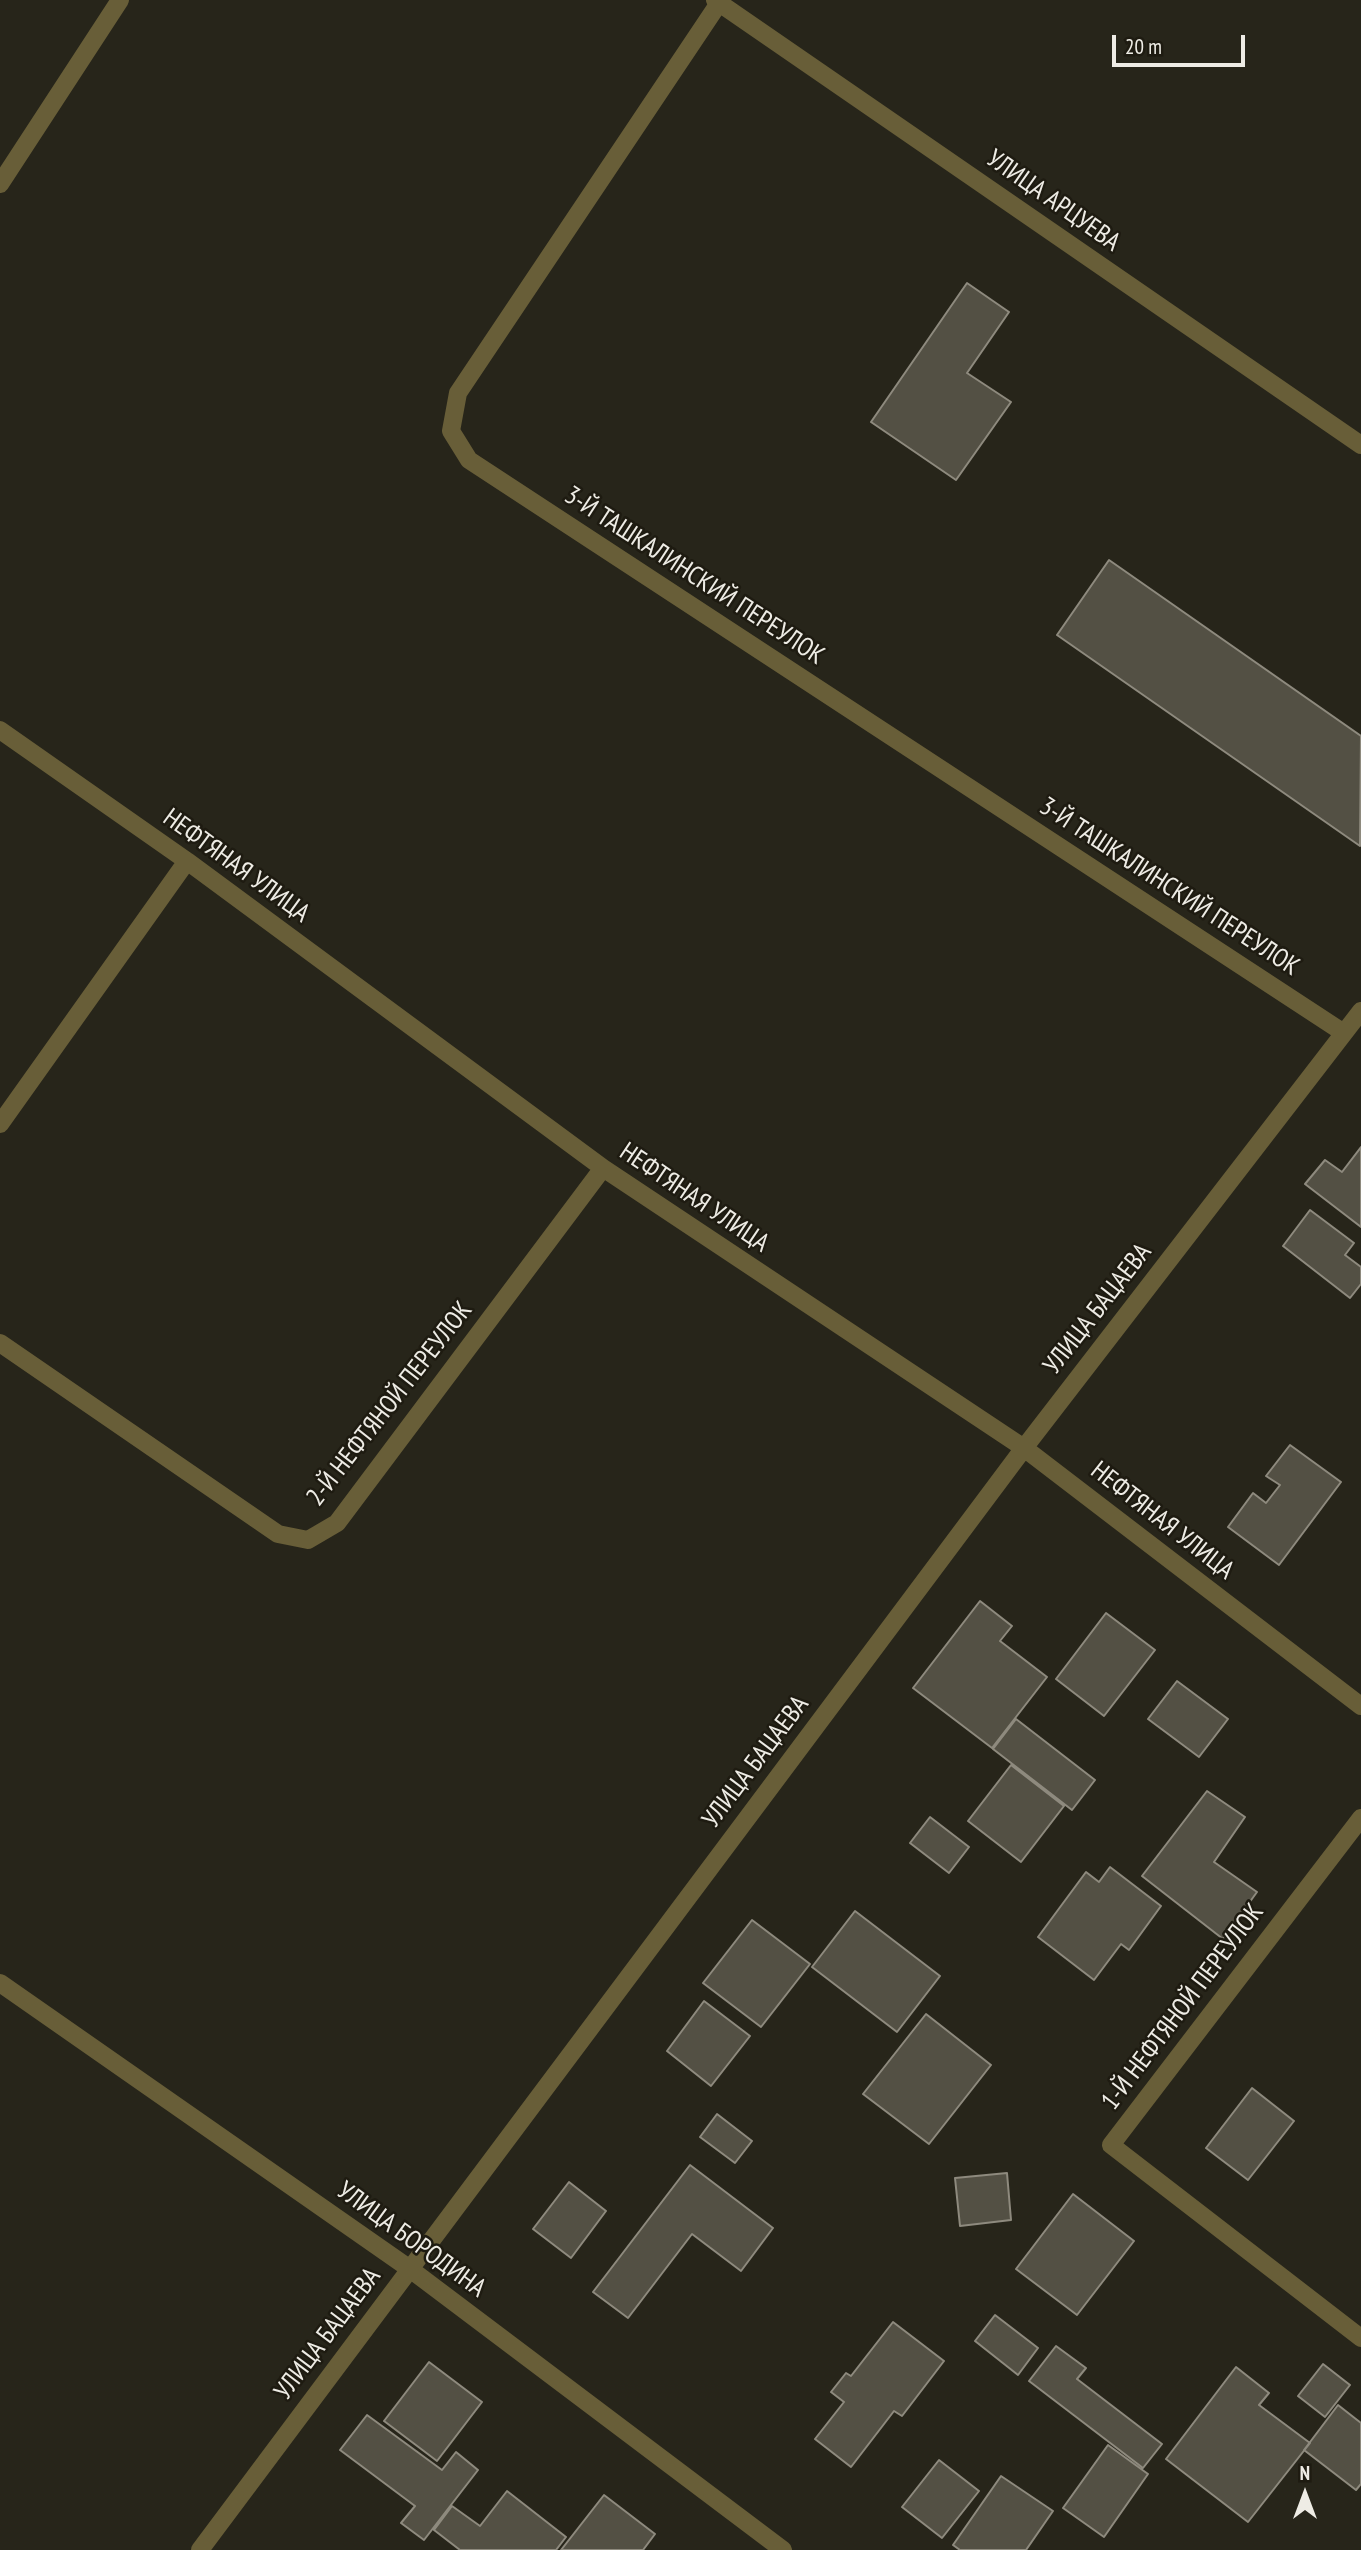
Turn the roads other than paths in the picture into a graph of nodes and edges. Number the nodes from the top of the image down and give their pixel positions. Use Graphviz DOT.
graph roads {
  1 [pos="120,0"];
  2 [pos="717,1"];
  3 [pos="0,184"];
  4 [pos="1361,445"];
  5 [pos="0,730"];
  6 [pos="187,861"];
  7 [pos="1361,1011"];
  8 [pos="1344,1033"];
  9 [pos="0,1124"];
  10 [pos="603,1168"];
  11 [pos="0,1343"];
  12 [pos="1024,1448"];
  13 [pos="1361,1706"];
  14 [pos="1361,1818"];
  15 [pos="0,1983"];
  16 [pos="410,2269"];
  17 [pos="1361,2338"];
  18 [pos="200,2550"];
  19 [pos="783,2550"];
  1 -- 3 [label="street"];
  2 -- 4 [label="street, УЛИЦА АРЦУЕВА"];
  2 -- 8 [label="street, 3-Й ТАШКАЛИНСКИЙ ПЕРЕУЛОК"];
  5 -- 6 [label="street, НЕФТЯНАЯ УЛИЦА"];
  6 -- 9 [label="street"];
  6 -- 10 [label="street, НЕФТЯНАЯ УЛИЦА"];
  7 -- 8 [label="street, УЛИЦА БАЦАЕВА"];
  8 -- 12 [label="street, УЛИЦА БАЦАЕВА"];
  10 -- 11 [label="street, 2-Й НЕФТЯНОЙ ПЕРЕУЛОК"];
  10 -- 12 [label="street, НЕФТЯНАЯ УЛИЦА"];
  12 -- 13 [label="street, НЕФТЯНАЯ УЛИЦА"];
  12 -- 16 [label="street, УЛИЦА БАЦАЕВА"];
  14 -- 17 [label="street, 1-Й НЕФТЯНОЙ ПЕРЕУЛОК"];
  15 -- 16 [label="street, УЛИЦА БОРОДИНА"];
  16 -- 18 [label="street, УЛИЦА БАЦАЕВА"];
  16 -- 19 [label="street, УЛИЦА БОРОДИНА"];
}
